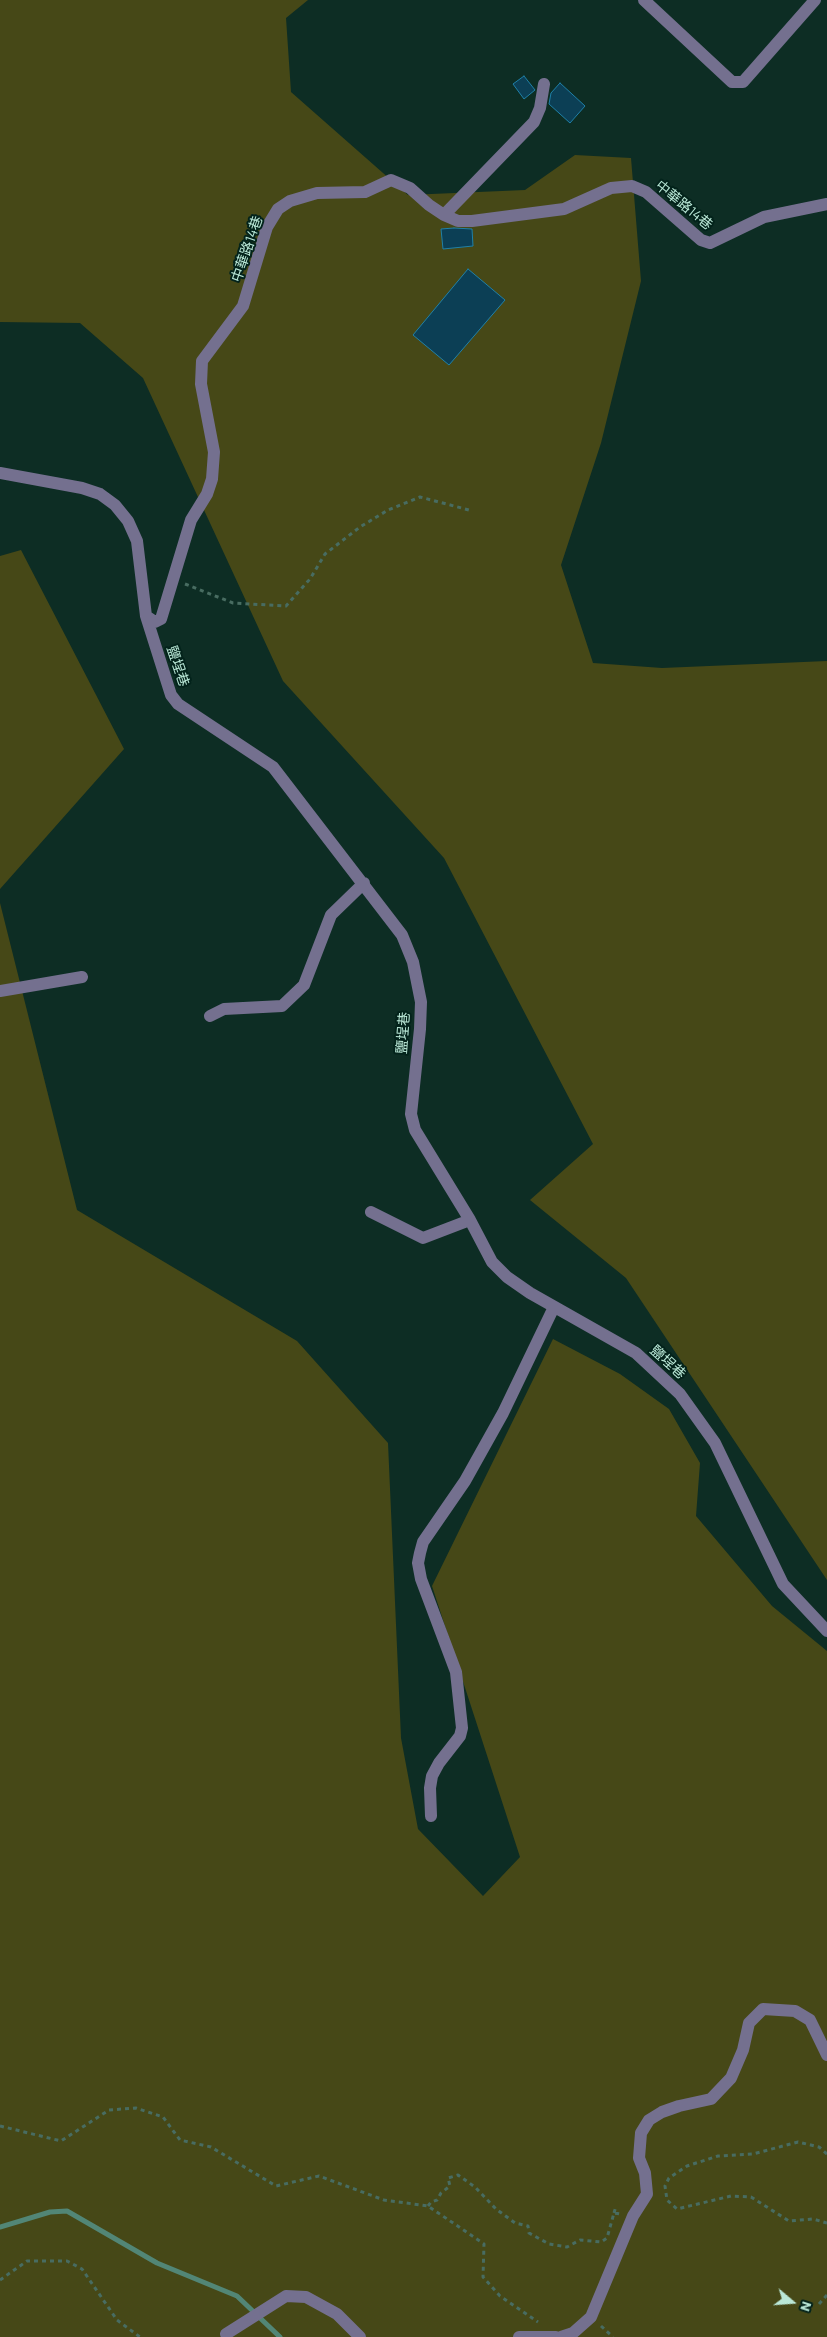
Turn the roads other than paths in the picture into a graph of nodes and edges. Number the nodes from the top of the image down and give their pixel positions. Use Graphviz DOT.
graph roads {
  1 [pos="644,0"];
  2 [pos="816,0"];
  3 [pos="544,84"];
  4 [pos="827,204"];
  5 [pos="444,215"];
  6 [pos="0,473"];
  7 [pos="146,616"];
  8 [pos="364,883"];
  9 [pos="82,977"];
  10 [pos="0,991"];
  11 [pos="210,1016"];
  12 [pos="370,1212"];
  13 [pos="470,1220"];
  14 [pos="554,1307"];
  15 [pos="827,1631"];
  16 [pos="431,1816"];
  17 [pos="827,2055"];
  18 [pos="226,2334"];
  19 [pos="360,2337"];
  20 [pos="519,2337"];
  21 [pos="556,2337"];
  22 [pos="561,2337"];
  1 -- 2 [label="street"];
  3 -- 5 [label="street"];
  4 -- 5 [label="street, 中華路14巷"];
  5 -- 7 [label="street, 中華路14巷"];
  6 -- 7 [label="street, 鹽埕巷"];
  7 -- 8 [label="street, 鹽埕巷"];
  8 -- 11 [label="street"];
  8 -- 13 [label="street, 鹽埕巷"];
  9 -- 10 [label="street"];
  12 -- 13 [label="street"];
  13 -- 14 [label="street, 鹽埕巷"];
  14 -- 15 [label="street, 鹽埕巷"];
  14 -- 16 [label="street"];
  17 -- 22 [label="street"];
  18 -- 19 [label="street"];
  20 -- 21 [label="street"];
}
